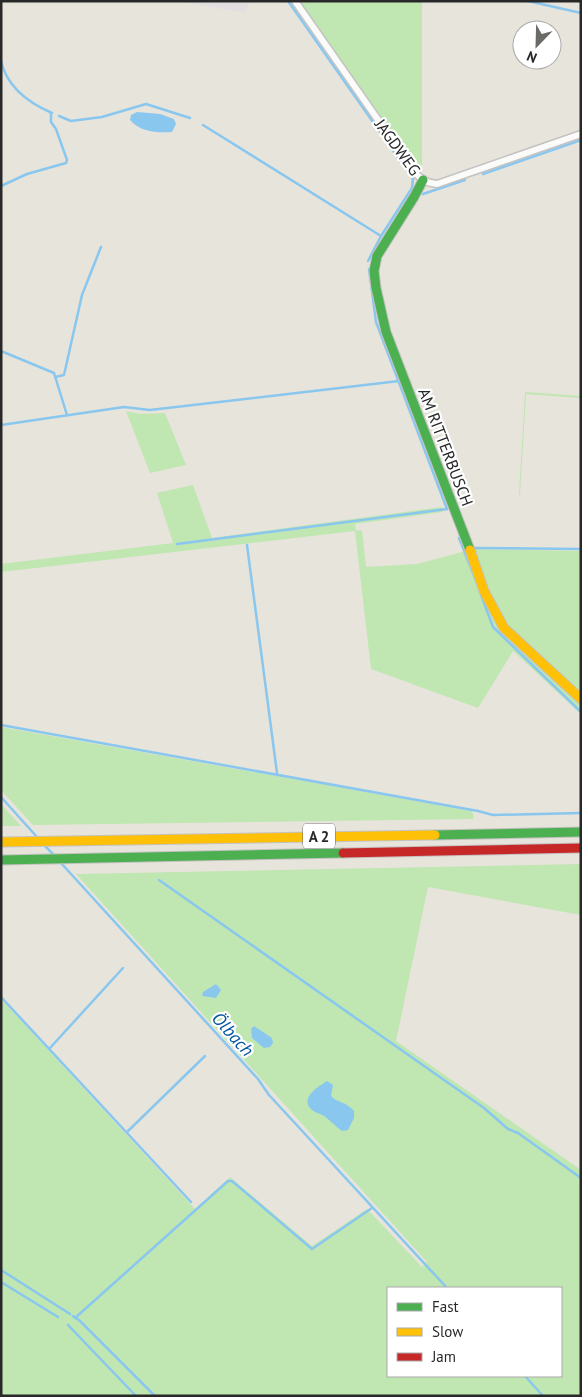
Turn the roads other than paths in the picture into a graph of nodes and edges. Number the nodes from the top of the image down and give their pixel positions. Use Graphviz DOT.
graph roads {
  1 [pos="295,1"];
  2 [pos="581,134"];
  3 [pos="423,180"];
  4 [pos="581,699"];
  5 [pos="581,832"];
  6 [pos="1,842"];
  7 [pos="581,848"];
  8 [pos="1,860"];
  1 -- 3 [label="street, JAGDWEG"];
  2 -- 3 [label="street, JAGDWEG"];
  3 -- 4 [label="main road, AM RITTERBUSCH"];
  5 -- 6 [label="main road, A 2"];
  7 -- 8 [label="main road, A 2"];
}
